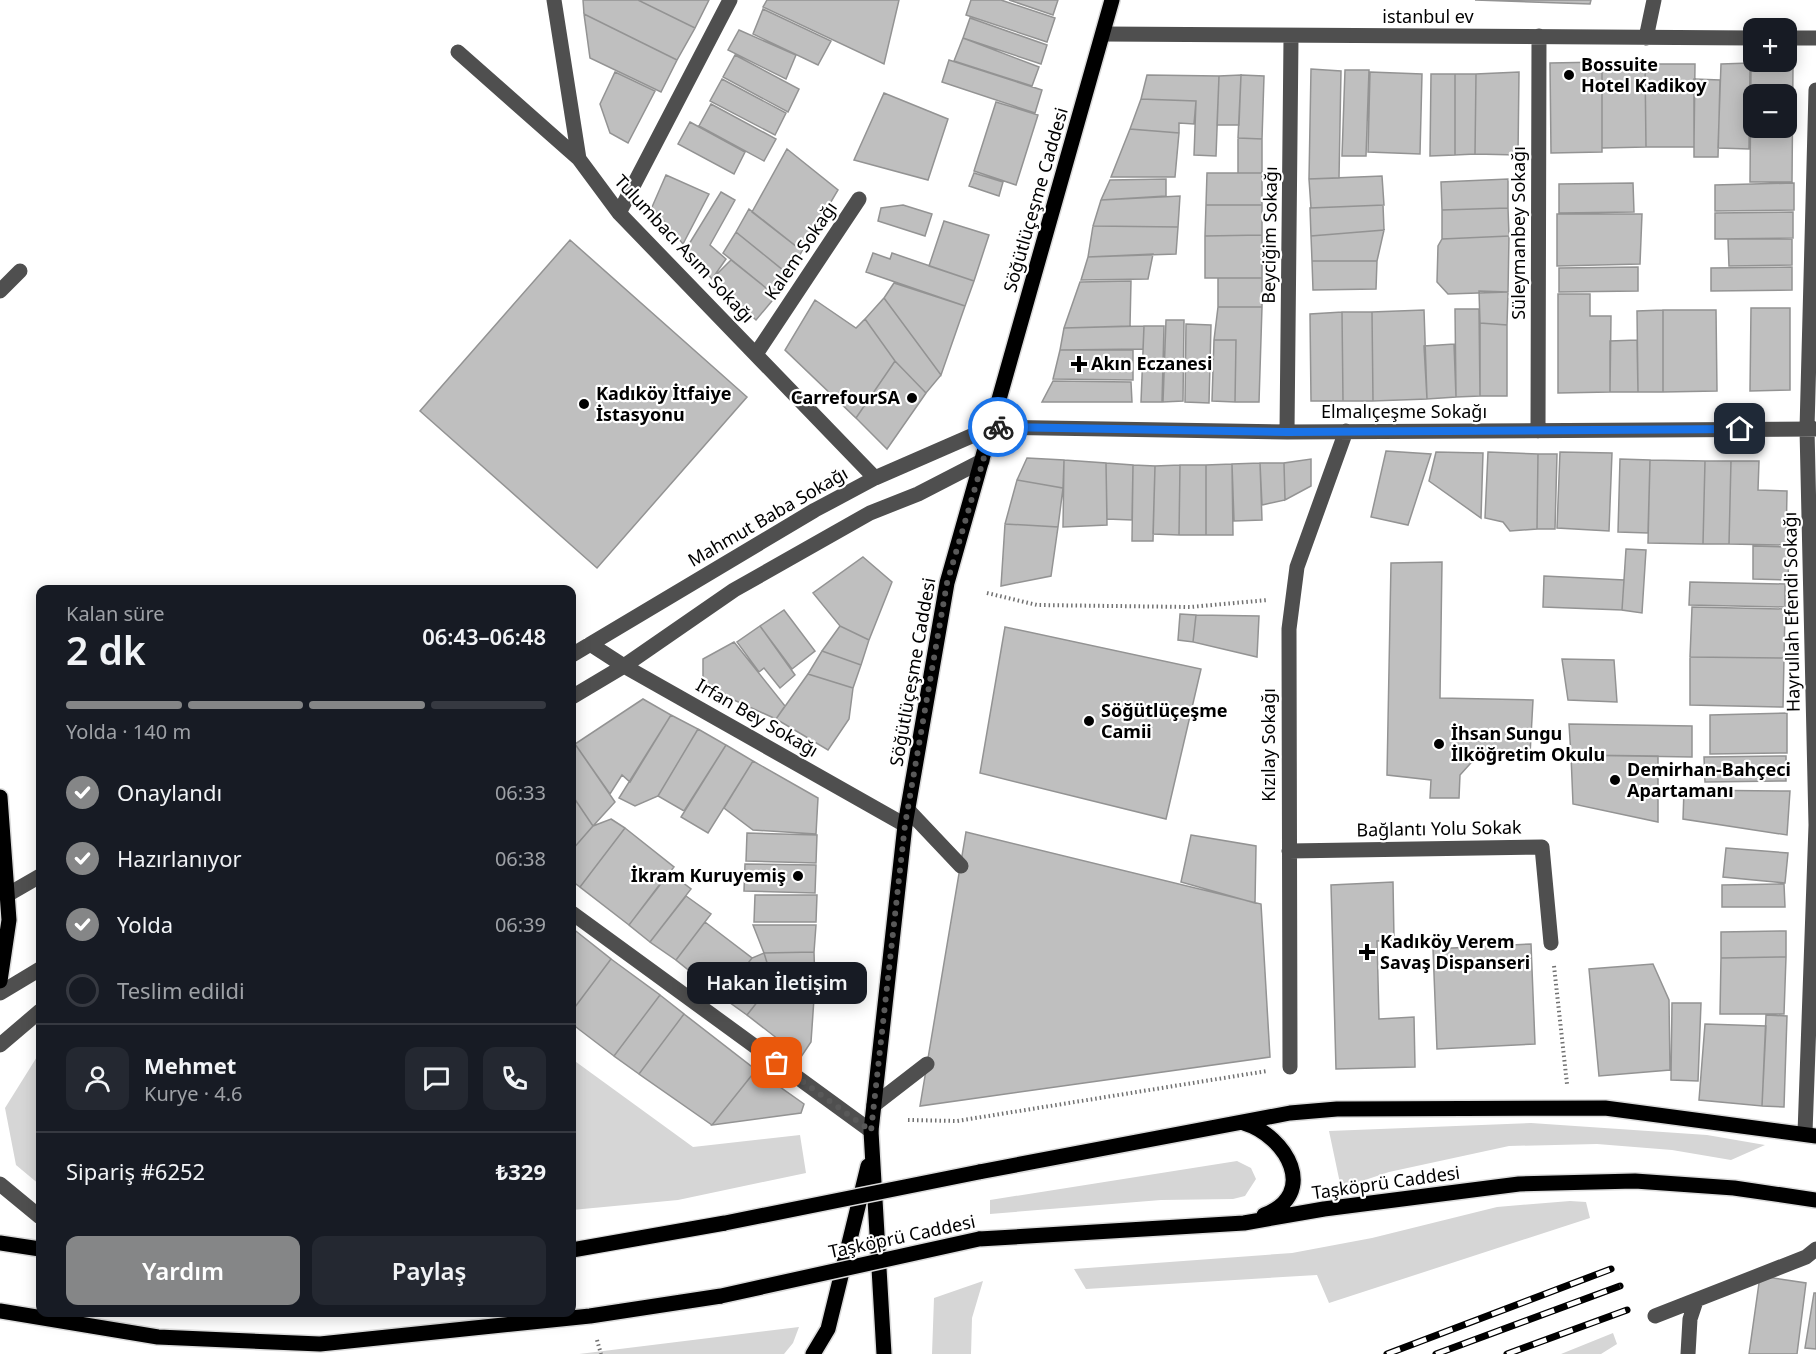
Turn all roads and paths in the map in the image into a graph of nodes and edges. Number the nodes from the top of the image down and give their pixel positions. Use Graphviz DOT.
graph roads {
  1 [pos="554,0"];
  2 [pos="730,0"];
  3 [pos="1112,0"];
  4 [pos="1654,0"];
  5 [pos="1103,34"];
  6 [pos="1539,36"];
  7 [pos="1292,38"];
  8 [pos="1646,38"];
  9 [pos="1743,38"];
  10 [pos="1797,38"];
  11 [pos="1816,38"];
  12 [pos="458,52"];
  13 [pos="1816,90"];
  14 [pos="579,159"];
  15 [pos="859,199"];
  16 [pos="619,213"];
  17 [pos="20,271"];
  18 [pos="0,291"];
  19 [pos="756,354"];
  20 [pos="993,427"];
  21 [pos="1812,429"];
  22 [pos="1538,430"];
  23 [pos="1346,431"];
  24 [pos="1287,432"];
  25 [pos="982,461"];
  26 [pos="875,478"];
  27 [pos="987,593"];
  28 [pos="1293,597"];
  29 [pos="590,644"];
  30 [pos="576,653"];
  31 [pos="624,666"];
  32 [pos="576,695"];
  33 [pos="0,797"];
  34 [pos="907,818"];
  35 [pos="1816,825"];
  36 [pos="1289,851"];
  37 [pos="960,866"];
  38 [pos="36,878"];
  39 [pos="7,895"];
  40 [pos="576,916"];
  41 [pos="1551,943"];
  42 [pos="36,971"];
  43 [pos="0,981"];
  44 [pos="0,993"];
  45 [pos="36,1014"];
  46 [pos="0,1045"];
  47 [pos="927,1064"];
  48 [pos="1290,1068"];
  49 [pos="1267,1070"];
  50 [pos="873,1105"];
  51 [pos="1570,1108"];
  52 [pos="908,1120"];
  53 [pos="1244,1123"];
  54 [pos="871,1131"];
  55 [pos="1810,1134"];
  56 [pos="871,1154"];
  57 [pos="0,1184"];
  58 [pos="1816,1200"];
  59 [pos="36,1214"];
  60 [pos="1244,1223"];
  61 [pos="0,1242"];
  62 [pos="36,1248"];
  63 [pos="576,1249"];
  64 [pos="1816,1249"];
  65 [pos="1696,1300"];
  66 [pos="0,1311"];
  67 [pos="1655,1316"];
  68 [pos="36,1317"];
  69 [pos="38,1317"];
  70 [pos="813,1354"];
  71 [pos="884,1354"];
  72 [pos="1688,1354"];
  1 -- 14 [label="street, Tulumbacı Asım Sokağı"];
  2 -- 16 [label="street"];
  3 -- 5 [label="main road, Söğütlüçeşme Caddesi"];
  4 -- 8 [label="street"];
  5 -- 7 [label="street, istanbul ev"];
  5 -- 20 [label="main road, Söğütlüçeşme Caddesi"];
  6 -- 7 [label="street, istanbul ev"];
  6 -- 8 [label="street, istanbul ev"];
  6 -- 22 [label="street, Süleymanbey Sokağı"];
  7 -- 24 [label="street, Beyciğim Sokağı"];
  8 -- 9 [label="street, istanbul ev"];
  10 -- 11 [label="street"];
  12 -- 14 [label="street"];
  13 -- 21 [label="street, Hayrullah Efendi Sokağı"];
  14 -- 16 [label="street, Tulumbacı Asım Sokağı"];
  15 -- 19 [label="street, Kalem Sokağı"];
  16 -- 19 [label="street, Tulumbacı Asım Sokağı"];
  17 -- 18 [label="street"];
  19 -- 26 [label="street, Tulumbacı Asım Sokağı"];
  20 -- 24 [label="street, Elmalıçeşme Sokağı"];
  20 -- 25 [label="main road, Söğütlüçeşme Caddesi"];
  20 -- 26 [label="street, Mahmut Baba Sokağı"];
  21 -- 22 [label="street, Elmalıçeşme Sokağı"];
  21 -- 35 [label="street, Hayrullah Efendi Sokağı"];
  22 -- 23 [label="street, Elmalıçeşme Sokağı"];
  23 -- 24 [label="street, Elmalıçeşme Sokağı"];
  23 -- 28 [label="street, Kızılay Sokağı"];
  25 -- 31 [label="street"];
  25 -- 34 [label="main road, Söğütlüçeşme Caddesi"];
  26 -- 29 [label="street, Mahmut Baba Sokağı"];
  27 -- 28 [label="path"];
  28 -- 36 [label="street, Kızılay Sokağı"];
  29 -- 30 [label="street, Mahmut Baba Sokağı"];
  29 -- 31 [label="street, Irfan Bey Sokağı"];
  31 -- 32 [label="street"];
  31 -- 34 [label="street, Irfan Bey Sokağı"];
  33 -- 39 [label="main road"];
  34 -- 37 [label="street, Irfan Bey Sokağı"];
  34 -- 50 [label="main road, Söğütlüçeşme Caddesi"];
  35 -- 55 [label="street, Hayrullah Efendi Sokağı"];
  36 -- 41 [label="street, Bağlantı Yolu Sokak"];
  36 -- 48 [label="street, Kızılay Sokağı"];
  38 -- 39 [label="street"];
  39 -- 43 [label="main road"];
  40 -- 54 [label="street"];
  41 -- 51 [label="path"];
  42 -- 44 [label="street"];
  45 -- 46 [label="street"];
  47 -- 50 [label="street"];
  49 -- 52 [label="path"];
  50 -- 54 [label="main road, Söğütlüçeşme Caddesi"];
  51 -- 53 [label="main road"];
  51 -- 55 [label="main road"];
  53 -- 60 [label="main road"];
  53 -- 63 [label="main road, bridge"];
  54 -- 56 [label="main road, Söğütlüçeşme Caddesi"];
  56 -- 70 [label="main road"];
  56 -- 71 [label="main road"];
  57 -- 59 [label="street"];
  58 -- 60 [label="main road, Taşköprü Caddesi"];
  60 -- 69 [label="main road, Taşköprü Caddesi, bridge"];
  61 -- 62 [label="main road"];
  64 -- 65 [label="street"];
  65 -- 67 [label="street"];
  65 -- 72 [label="street"];
  66 -- 68 [label="main road, Taşköprü Caddesi, bridge"];
}
